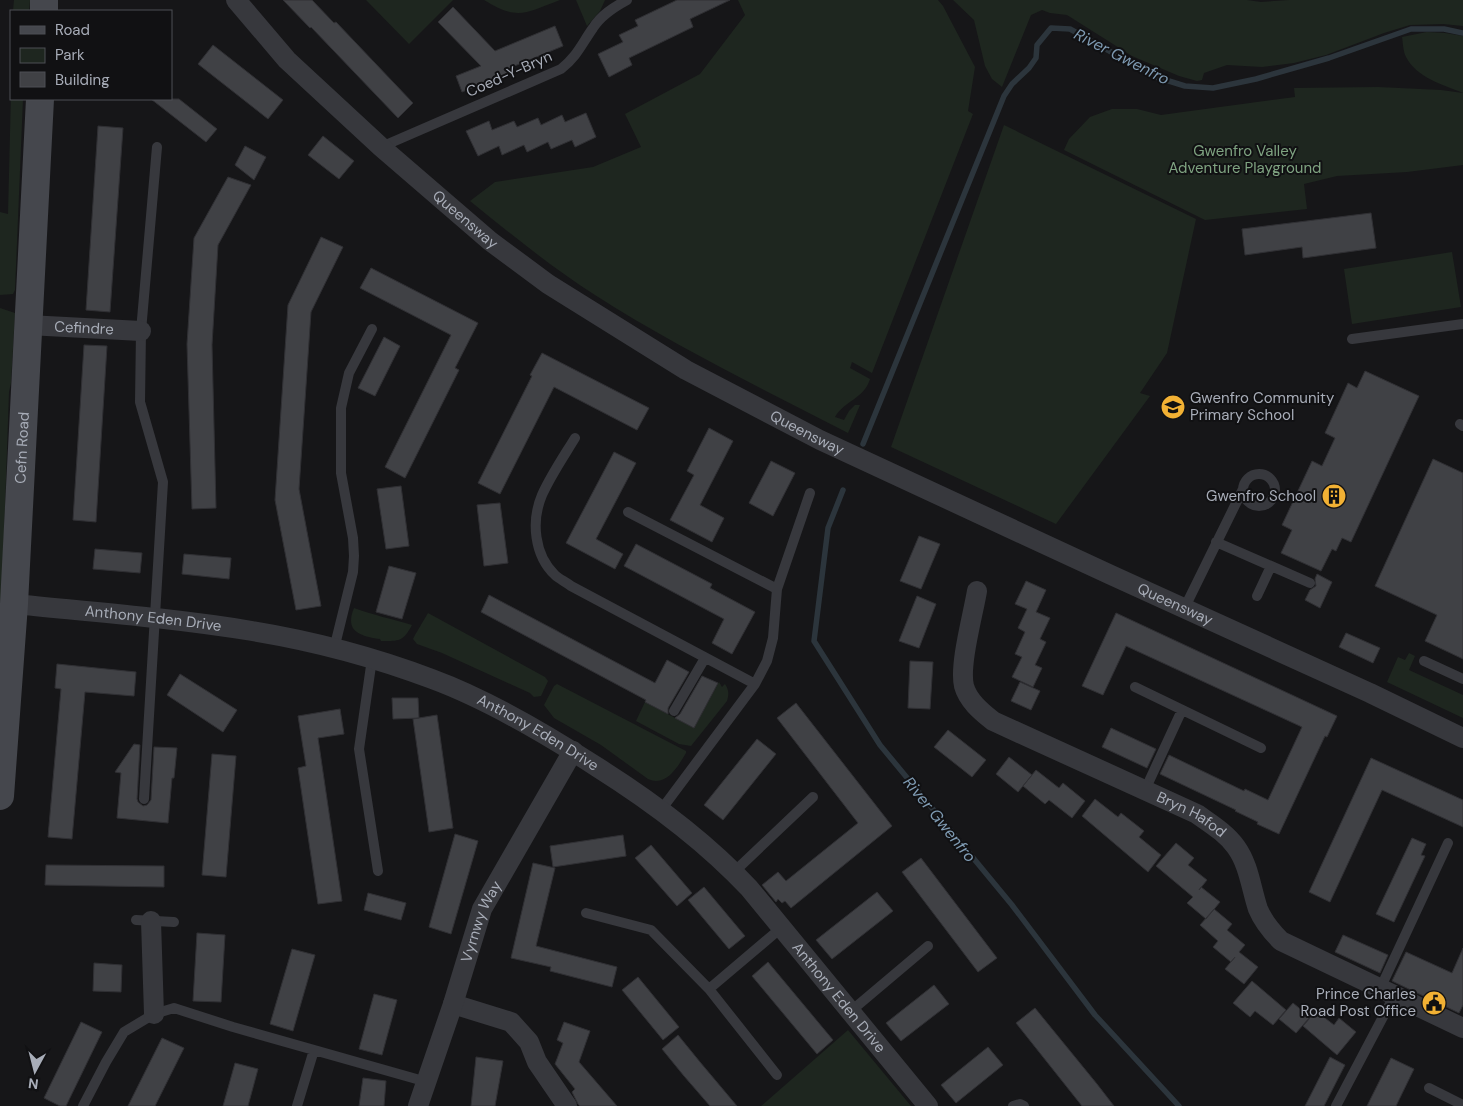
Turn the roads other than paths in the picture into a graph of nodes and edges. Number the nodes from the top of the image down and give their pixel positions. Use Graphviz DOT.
graph roads {
  1 [pos="236,0"];
  2 [pos="627,0"];
  3 [pos="40,100"];
  4 [pos="156,147"];
  5 [pos="381,147"];
  6 [pos="1463,324"];
  7 [pos="28,325"];
  8 [pos="372,329"];
  9 [pos="141,331"];
  10 [pos="1352,339"];
  11 [pos="575,438"];
  12 [pos="1243,489"];
  13 [pos="810,493"];
  14 [pos="1254,505"];
  15 [pos="628,512"];
  16 [pos="1231,512"];
  17 [pos="1216,542"];
  18 [pos="1272,566"];
  19 [pos="1310,583"];
  20 [pos="777,589"];
  21 [pos="977,591"];
  22 [pos="1258,596"];
  23 [pos="14,604"];
  24 [pos="1184,609"];
  25 [pos="156,618"];
  26 [pos="334,649"];
  27 [pos="706,658"];
  28 [pos="372,659"];
  29 [pos="1424,661"];
  30 [pos="1463,679"];
  31 [pos="754,684"];
  32 [pos="1135,687"];
  33 [pos="1182,710"];
  34 [pos="674,711"];
  35 [pos="1463,738"];
  36 [pos="1261,748"];
  37 [pos="573,751"];
  38 [pos="1145,790"];
  39 [pos="0,796"];
  40 [pos="813,797"];
  41 [pos="144,799"];
  42 [pos="662,810"];
  43 [pos="1448,843"];
  44 [pos="378,871"];
  45 [pos="734,872"];
  46 [pos="586,913"];
  47 [pos="144,920"];
  48 [pos="174,922"];
  49 [pos="781,928"];
  50 [pos="928,946"];
  51 [pos="710,989"];
  52 [pos="1387,992"];
  53 [pos="453,1004"];
  54 [pos="851,1011"];
  55 [pos="154,1014"];
  56 [pos="1463,1028"];
  57 [pos="314,1050"];
  58 [pos="777,1075"];
  59 [pos="428,1082"];
  60 [pos="1429,1088"];
  61 [pos="562,1104"];
  62 [pos="1463,1105"];
  63 [pos="83,1106"];
  64 [pos="297,1106"];
  65 [pos="418,1106"];
  66 [pos="928,1106"];
  67 [pos="1013,1106"];
  68 [pos="1024,1106"];
  69 [pos="1336,1106"];
  1 -- 5 [label="street, Queensway"];
  2 -- 5 [label="lane, Coed-Y-Bryn"];
  3 -- 7 [label="street, Cefn Road"];
  4 -- 9 [label="lane"];
  5 -- 24 [label="street, Queensway"];
  6 -- 10 [label="lane"];
  7 -- 9 [label="street, Cefindre"];
  7 -- 23 [label="street, Cefn Road"];
  8 -- 26 [label="lane"];
  9 -- 25 [label="lane"];
  11 -- 27 [label="lane"];
  12 -- 14 [label="lane"];
  12 -- 14 [label="lane"];
  12 -- 16 [label="lane"];
  13 -- 20 [label="lane"];
  14 -- 16 [label="lane"];
  15 -- 20 [label="lane"];
  16 -- 17 [label="lane"];
  17 -- 18 [label="lane"];
  17 -- 24 [label="lane"];
  18 -- 19 [label="lane"];
  18 -- 22 [label="lane"];
  20 -- 31 [label="lane"];
  21 -- 38 [label="street, Bryn Hafod"];
  23 -- 25 [label="street, Anthony Eden Drive"];
  23 -- 39 [label="street, Cefn Road"];
  24 -- 35 [label="street, Queensway"];
  25 -- 26 [label="street, Anthony Eden Drive"];
  25 -- 41 [label="lane"];
  26 -- 28 [label="street, Anthony Eden Drive"];
  27 -- 31 [label="lane"];
  27 -- 34 [label="lane"];
  28 -- 37 [label="street, Anthony Eden Drive"];
  28 -- 44 [label="lane"];
  29 -- 30 [label="lane"];
  31 -- 42 [label="lane"];
  32 -- 33 [label="lane"];
  33 -- 36 [label="lane"];
  33 -- 38 [label="lane"];
  37 -- 42 [label="street, Anthony Eden Drive"];
  37 -- 53 [label="street, Vyrnwy Way"];
  38 -- 52 [label="street, Bryn Hafod"];
  40 -- 45 [label="lane"];
  42 -- 45 [label="street, Anthony Eden Drive"];
  43 -- 52 [label="lane"];
  45 -- 49 [label="street, Anthony Eden Drive"];
  46 -- 51 [label="lane"];
  47 -- 48 [label="lane"];
  47 -- 55 [label="street"];
  49 -- 51 [label="lane"];
  49 -- 54 [label="street, Anthony Eden Drive"];
  50 -- 54 [label="lane"];
  51 -- 58 [label="lane"];
  52 -- 56 [label="street, Bryn Hafod"];
  52 -- 69 [label="lane"];
  53 -- 59 [label="street, Vyrnwy Way"];
  53 -- 61 [label="street"];
  54 -- 66 [label="street, Anthony Eden Drive"];
  55 -- 57 [label="lane"];
  55 -- 63 [label="lane"];
  57 -- 59 [label="lane"];
  57 -- 64 [label="lane"];
  59 -- 65 [label="street, Vyrnwy Way"];
  60 -- 62 [label="lane"];
  67 -- 68 [label="lane"];
}
